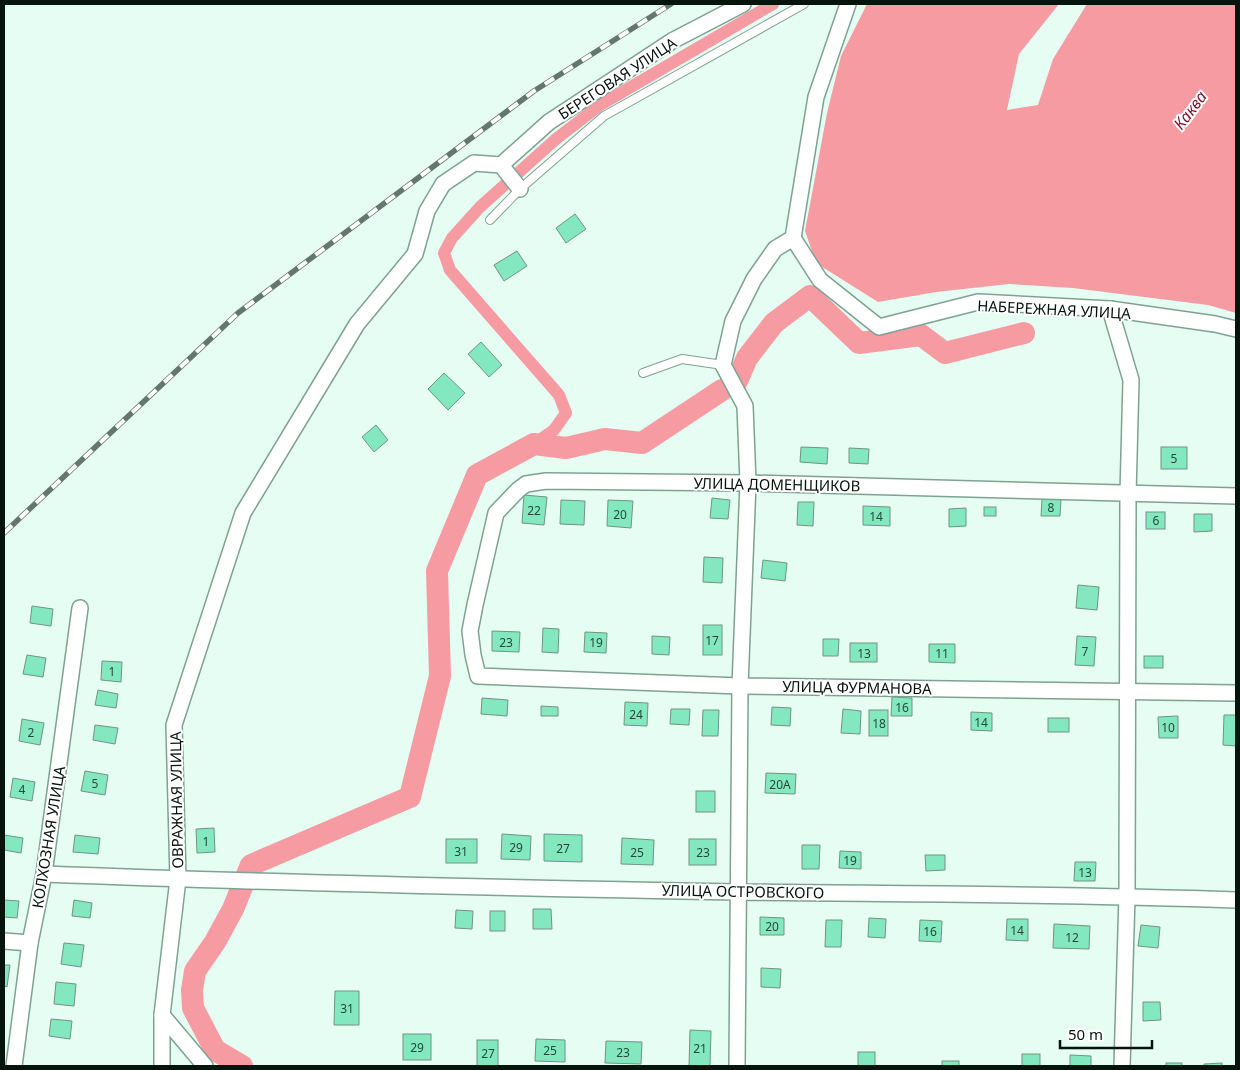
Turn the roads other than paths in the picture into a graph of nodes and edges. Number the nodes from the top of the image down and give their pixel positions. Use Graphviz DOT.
graph roads {
  1 [pos="743,4"];
  2 [pos="804,4"];
  3 [pos="848,4"];
  4 [pos="501,164"];
  5 [pos="520,189"];
  6 [pos="490,220"];
  7 [pos="793,238"];
  8 [pos="1110,309"];
  9 [pos="1236,329"];
  10 [pos="723,365"];
  11 [pos="643,374"];
  12 [pos="748,483"];
  13 [pos="1128,494"];
  14 [pos="1236,496"];
  15 [pos="80,608"];
  16 [pos="478,676"];
  17 [pos="740,686"];
  18 [pos="1127,691"];
  19 [pos="1236,693"];
  20 [pos="44,874"];
  21 [pos="178,880"];
  22 [pos="738,892"];
  23 [pos="1127,896"];
  24 [pos="1236,900"];
  25 [pos="4,941"];
  26 [pos="30,943"];
  27 [pos="162,1015"];
  28 [pos="14,1066"];
  29 [pos="162,1066"];
  30 [pos="205,1066"];
  31 [pos="737,1066"];
  32 [pos="1122,1066"];
  1 -- 4 [label="street, БЕРЕГОВАЯ УЛИЦА"];
  2 -- 5 [label="lane"];
  3 -- 7 [label="street"];
  4 -- 5 [label="street"];
  4 -- 21 [label="street, ОВРАЖНАЯ УЛИЦА"];
  5 -- 6 [label="lane"];
  7 -- 8 [label="street, НАБЕРЕЖНАЯ УЛИЦА"];
  7 -- 10 [label="street"];
  8 -- 9 [label="street, НАБЕРЕЖНАЯ УЛИЦА"];
  8 -- 13 [label="street"];
  10 -- 11 [label="lane"];
  10 -- 12 [label="street"];
  12 -- 13 [label="street, УЛИЦА ДОМЕНЩИКОВ"];
  12 -- 16 [label="street, УЛИЦА ДОМЕНЩИКОВ"];
  12 -- 17 [label="street"];
  13 -- 14 [label="street, УЛИЦА ДОМЕНЩИКОВ"];
  13 -- 18 [label="street"];
  15 -- 20 [label="street, КОЛХОЗНАЯ УЛИЦА"];
  16 -- 17 [label="street, УЛИЦА ФУРМАНОВА"];
  17 -- 18 [label="street, УЛИЦА ФУРМАНОВА"];
  17 -- 22 [label="street"];
  18 -- 19 [label="street, УЛИЦА ФУРМАНОВА"];
  18 -- 23 [label="street"];
  20 -- 21 [label="street, УЛИЦА ОСТРОВСКОГО"];
  20 -- 26 [label="street, КОЛХОЗНАЯ УЛИЦА"];
  21 -- 22 [label="street, УЛИЦА ОСТРОВСКОГО"];
  21 -- 27 [label="street, ОВРАЖНАЯ УЛИЦА"];
  22 -- 23 [label="street, УЛИЦА ОСТРОВСКОГО"];
  22 -- 31 [label="street"];
  23 -- 24 [label="street, УЛИЦА ОСТРОВСКОГО"];
  23 -- 32 [label="street"];
  25 -- 26 [label="street"];
  26 -- 28 [label="street, КОЛХОЗНАЯ УЛИЦА"];
  27 -- 29 [label="street, ОВРАЖНАЯ УЛИЦА"];
  27 -- 30 [label="street"];
}
